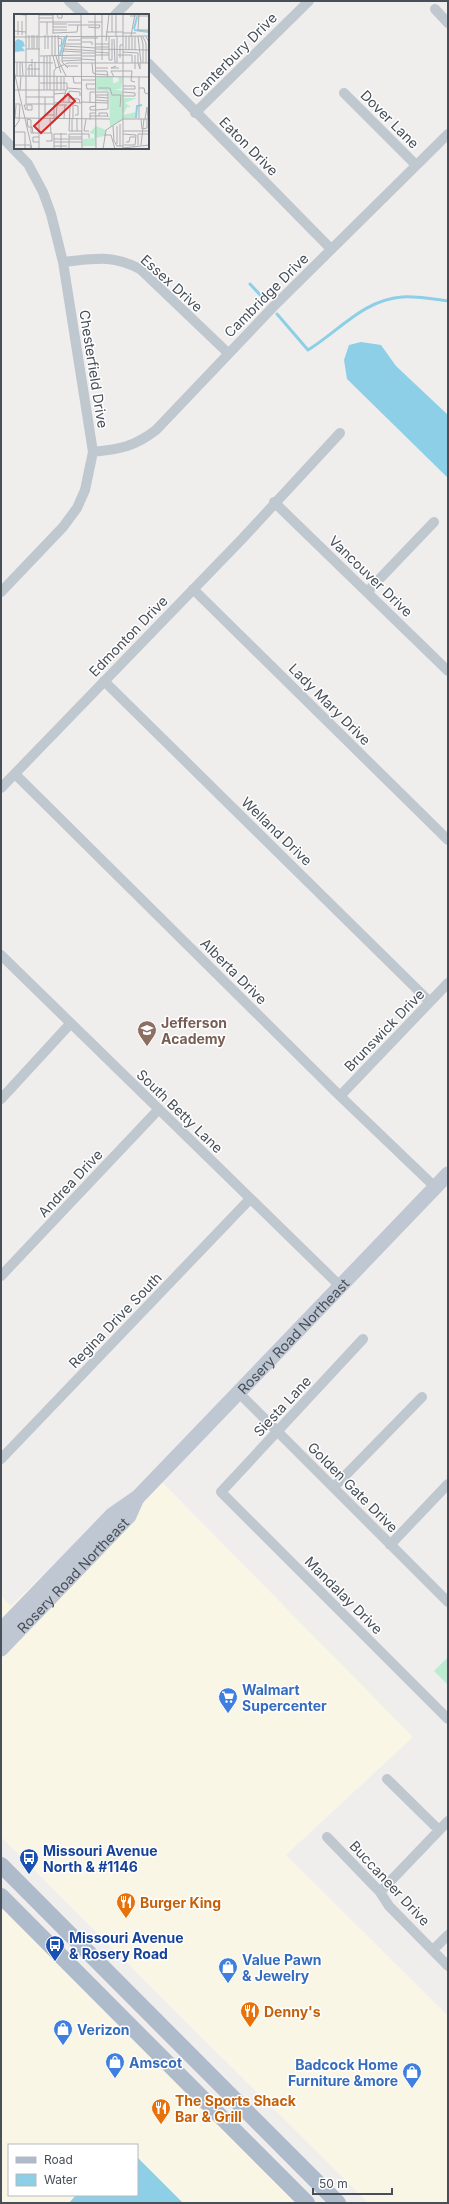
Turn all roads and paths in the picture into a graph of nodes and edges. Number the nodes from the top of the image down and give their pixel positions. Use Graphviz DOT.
graph roads {
  1 [pos="69,1"];
  2 [pos="129,1"];
  3 [pos="309,1"];
  4 [pos="435,9"];
  5 [pos="83,14"];
  6 [pos="116,14"];
  7 [pos="448,23"];
  8 [pos="149,64"];
  9 [pos="344,93"];
  10 [pos="195,113"];
  11 [pos="448,134"];
  12 [pos="1,136"];
  13 [pos="416,165"];
  14 [pos="332,249"];
  15 [pos="63,262"];
  16 [pos="228,353"];
  17 [pos="340,432"];
  18 [pos="93,452"];
  19 [pos="274,502"];
  20 [pos="434,522"];
  21 [pos="193,589"];
  22 [pos="1,592"];
  23 [pos="367,592"];
  24 [pos="448,671"];
  25 [pos="104,681"];
  26 [pos="15,774"];
  27 [pos="1,788"];
  28 [pos="448,840"];
  29 [pos="1,955"];
  30 [pos="448,983"];
  31 [pos="430,1002"];
  32 [pos="70,1024"];
  33 [pos="340,1096"];
  34 [pos="1,1099"];
  35 [pos="159,1109"];
  36 [pos="448,1174"];
  37 [pos="435,1188"];
  38 [pos="250,1200"];
  39 [pos="1,1276"];
  40 [pos="340,1286"];
  41 [pos="363,1340"];
  42 [pos="238,1392"];
  43 [pos="422,1397"];
  44 [pos="278,1431"];
  45 [pos="1,1459"];
  46 [pos="448,1484"];
  47 [pos="334,1487"];
  48 [pos="221,1492"];
  49 [pos="138,1497"];
  50 [pos="390,1545"];
  51 [pos="447,1598"];
  52 [pos="1,1630"];
  53 [pos="1,1649"];
  54 [pos="448,1719"];
  55 [pos="387,1779"];
  56 [pos="448,1821"];
  57 [pos="439,1830"];
  58 [pos="328,1837"];
  59 [pos="1,1865"];
  60 [pos="380,1892"];
  61 [pos="1,1896"];
  62 [pos="33,1928"];
  63 [pos="448,1935"];
  64 [pos="433,1950"];
  65 [pos="448,1966"];
  66 [pos="133,1997"];
  67 [pos="129,2025"];
  68 [pos="161,2025"];
  69 [pos="307,2203"];
  70 [pos="338,2203"];
  1 -- 5 [label="street"];
  2 -- 6 [label="street"];
  3 -- 10 [label="street, Canterbury Drive"];
  4 -- 7 [label="street"];
  8 -- 10 [label="street, Eaton Drive"];
  9 -- 13 [label="street, Dover Lane"];
  10 -- 14 [label="street, Eaton Drive"];
  11 -- 13 [label="street, Cambridge Drive"];
  12 -- 15 [label="street, Chesterfield Drive"];
  13 -- 14 [label="street, Cambridge Drive"];
  14 -- 16 [label="street, Cambridge Drive"];
  15 -- 16 [label="street, Essex Drive"];
  15 -- 18 [label="street, Chesterfield Drive"];
  16 -- 18 [label="street, Cambridge Drive"];
  17 -- 19 [label="street, Edmonton Drive"];
  18 -- 22 [label="street, Chesterfield Drive"];
  19 -- 21 [label="street, Edmonton Drive"];
  19 -- 23 [label="street, Vancouver Drive"];
  20 -- 23 [label="street"];
  21 -- 25 [label="street, Edmonton Drive"];
  21 -- 28 [label="street, Lady Mary Drive"];
  23 -- 24 [label="street, Vancouver Drive"];
  25 -- 26 [label="street, Edmonton Drive"];
  25 -- 31 [label="street, Welland Drive"];
  26 -- 27 [label="street, Edmonton Drive"];
  26 -- 33 [label="street, Alberta Drive"];
  29 -- 32 [label="street, South Betty Lane"];
  30 -- 31 [label="street, Brunswick Drive"];
  31 -- 33 [label="street, Brunswick Drive"];
  32 -- 34 [label="street"];
  32 -- 35 [label="street, South Betty Lane"];
  33 -- 37 [label="street, Alberta Drive"];
  35 -- 38 [label="street, South Betty Lane"];
  35 -- 39 [label="street, Andrea Drive"];
  36 -- 37 [label="street, Rosery Road Northeast"];
  37 -- 40 [label="street, Rosery Road Northeast"];
  38 -- 40 [label="street, South Betty Lane"];
  38 -- 45 [label="street, Regina Drive South"];
  40 -- 42 [label="street, Rosery Road Northeast"];
  41 -- 44 [label="street, Siesta Lane"];
  42 -- 44 [label="street, Golden Gate Drive"];
  42 -- 49 [label="street, Rosery Road Northeast"];
  43 -- 47 [label="street"];
  44 -- 47 [label="street, Golden Gate Drive"];
  44 -- 48 [label="street, Siesta Lane"];
  46 -- 50 [label="street"];
  47 -- 50 [label="street, Golden Gate Drive"];
  48 -- 54 [label="street, Mandalay Drive"];
  49 -- 52 [label="street, Rosery Road Northeast"];
  49 -- 53 [label="street, Rosery Road Northeast"];
  50 -- 51 [label="street, Golden Gate Drive"];
  55 -- 57 [label="street"];
  56 -- 57 [label="street"];
  57 -- 60 [label="street"];
  58 -- 60 [label="street, Buccaneer Drive"];
  59 -- 66 [label="main road"];
  60 -- 64 [label="street, Buccaneer Drive"];
  61 -- 62 [label="main road"];
  62 -- 66 [label="main road"];
  62 -- 67 [label="main road"];
  63 -- 64 [label="street"];
  64 -- 65 [label="street, Buccaneer Drive"];
  66 -- 68 [label="main road"];
  67 -- 68 [label="main road"];
  67 -- 69 [label="main road"];
  68 -- 70 [label="main road"];
}
